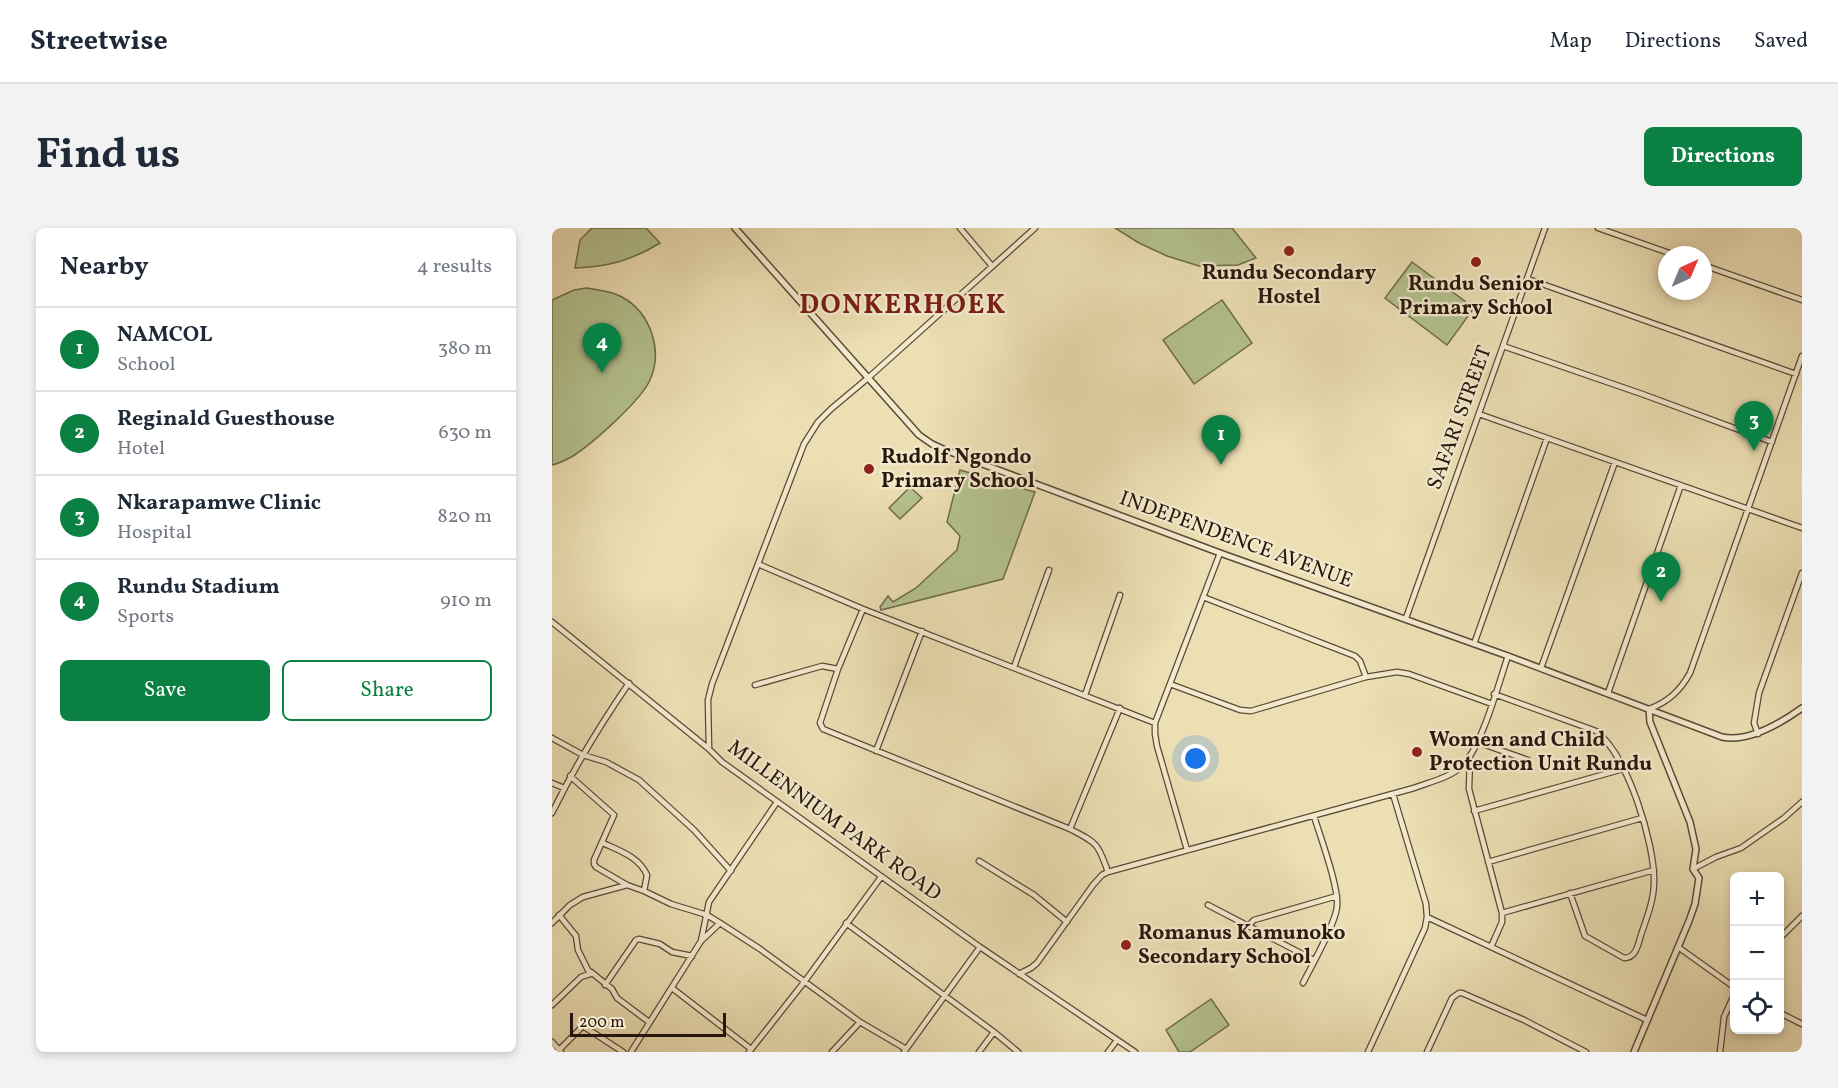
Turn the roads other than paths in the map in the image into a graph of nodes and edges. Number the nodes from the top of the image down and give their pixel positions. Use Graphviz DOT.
graph roads {
  1 [pos="735,228"];
  2 [pos="960,228"];
  3 [pos="1035,228"];
  4 [pos="1545,228"];
  5 [pos="1598,228"];
  6 [pos="1658,249"];
  7 [pos="992,266"];
  8 [pos="1712,268"];
  9 [pos="1528,279"];
  10 [pos="1802,300"];
  11 [pos="1503,346"];
  12 [pos="1802,356"];
  13 [pos="1796,374"];
  14 [pos="868,378"];
  15 [pos="1479,414"];
  16 [pos="1547,438"];
  17 [pos="1772,442"];
  18 [pos="1615,462"];
  19 [pos="1681,485"];
  20 [pos="1747,510"];
  21 [pos="1802,528"];
  22 [pos="1220,553"];
  23 [pos="758,564"];
  24 [pos="1049,570"];
  25 [pos="1802,573"];
  26 [pos="1120,595"];
  27 [pos="1203,597"];
  28 [pos="863,609"];
  29 [pos="1406,618"];
  30 [pos="552,622"];
  31 [pos="922,631"];
  32 [pos="1474,644"];
  33 [pos="1508,656"];
  34 [pos="1014,667"];
  35 [pos="1541,668"];
  36 [pos="838,669"];
  37 [pos="1366,677"];
  38 [pos="629,683"];
  39 [pos="1170,684"];
  40 [pos="755,685"];
  41 [pos="1608,693"];
  42 [pos="1494,694"];
  43 [pos="1085,695"];
  44 [pos="1492,704"];
  45 [pos="1120,708"];
  46 [pos="1802,708"];
  47 [pos="1649,709"];
  48 [pos="1155,723"];
  49 [pos="1758,734"];
  50 [pos="552,738"];
  51 [pos="1477,742"];
  52 [pos="709,748"];
  53 [pos="876,751"];
  54 [pos="583,755"];
  55 [pos="1470,757"];
  56 [pos="1528,760"];
  57 [pos="1623,769"];
  58 [pos="570,776"];
  59 [pos="552,783"];
  60 [pos="564,788"];
  61 [pos="1393,794"];
  62 [pos="777,802"];
  63 [pos="1802,802"];
  64 [pos="1474,811"];
  65 [pos="552,813"];
  66 [pos="1314,816"];
  67 [pos="1642,818"];
  68 [pos="1070,829"];
  69 [pos="603,843"];
  70 [pos="1187,850"];
  71 [pos="979,861"];
  72 [pos="1488,862"];
  73 [pos="1693,869"];
  74 [pos="1654,870"];
  75 [pos="731,871"];
  76 [pos="1108,872"];
  77 [pos="881,877"];
  78 [pos="627,885"];
  79 [pos="644,891"];
  80 [pos="1570,893"];
  81 [pos="1337,896"];
  82 [pos="1208,905"];
  83 [pos="1502,913"];
  84 [pos="560,915"];
  85 [pos="707,915"];
  86 [pos="1427,916"];
  87 [pos="1802,916"];
  88 [pos="1067,922"];
  89 [pos="552,923"];
  90 [pos="720,923"];
  91 [pos="846,923"];
  92 [pos="1248,926"];
  93 [pos="1784,933"];
  94 [pos="701,941"];
  95 [pos="980,947"];
  96 [pos="1491,947"];
  97 [pos="1678,947"];
  98 [pos="692,956"];
  99 [pos="1314,960"];
  100 [pos="590,974"];
  101 [pos="1019,974"];
  102 [pos="805,981"];
  103 [pos="1303,983"];
  104 [pos="1730,984"];
  105 [pos="605,985"];
  106 [pos="672,988"];
  107 [pos="945,996"];
  108 [pos="1730,1004"];
  109 [pos="552,1005"];
  110 [pos="1784,1015"];
  111 [pos="1647,1020"];
  112 [pos="649,1022"];
  113 [pos="860,1022"];
  114 [pos="1802,1024"];
  115 [pos="994,1032"];
  116 [pos="1117,1040"];
  117 [pos="552,1042"];
  118 [pos="559,1051"];
  119 [pos="750,1051"];
  120 [pos="905,1051"];
  121 [pos="623,1052"];
  122 [pos="631,1052"];
  123 [pos="832,1052"];
  124 [pos="979,1052"];
  125 [pos="1018,1052"];
  126 [pos="1108,1052"];
  127 [pos="1135,1052"];
  128 [pos="1368,1052"];
  129 [pos="1427,1052"];
  130 [pos="1586,1052"];
  131 [pos="1634,1052"];
  132 [pos="1720,1052"];
  1 -- 14 [label="street, INDEPENDENCE AVENUE"];
  2 -- 7 [label="street"];
  3 -- 7 [label="street, MILLENNIUM PARK ROAD"];
  4 -- 9 [label="street, SAFARI STREET"];
  5 -- 6 [label="street"];
  7 -- 14 [label="street, MILLENNIUM PARK ROAD"];
  8 -- 10 [label="street"];
  9 -- 11 [label="street, SAFARI STREET"];
  9 -- 13 [label="street"];
  11 -- 15 [label="street, SAFARI STREET"];
  11 -- 17 [label="street"];
  12 -- 13 [label="street"];
  13 -- 17 [label="street"];
  14 -- 22 [label="street, INDEPENDENCE AVENUE"];
  14 -- 23 [label="street, MILLENNIUM PARK ROAD"];
  15 -- 16 [label="street"];
  15 -- 29 [label="street, SAFARI STREET"];
  16 -- 18 [label="street"];
  16 -- 32 [label="street"];
  17 -- 20 [label="street"];
  18 -- 19 [label="street"];
  18 -- 35 [label="street"];
  19 -- 20 [label="street"];
  19 -- 41 [label="street"];
  20 -- 21 [label="street"];
  20 -- 47 [label="street"];
  22 -- 27 [label="street"];
  22 -- 29 [label="street, INDEPENDENCE AVENUE"];
  23 -- 28 [label="street"];
  23 -- 52 [label="street, MILLENNIUM PARK ROAD"];
  24 -- 34 [label="street"];
  25 -- 49 [label="street"];
  26 -- 43 [label="street"];
  27 -- 37 [label="street"];
  27 -- 39 [label="street"];
  28 -- 31 [label="street"];
  28 -- 36 [label="street"];
  29 -- 32 [label="street, INDEPENDENCE AVENUE"];
  30 -- 38 [label="street"];
  31 -- 34 [label="street"];
  31 -- 53 [label="street"];
  32 -- 33 [label="street, INDEPENDENCE AVENUE"];
  33 -- 35 [label="street, INDEPENDENCE AVENUE"];
  33 -- 42 [label="street"];
  34 -- 43 [label="street"];
  35 -- 41 [label="street, INDEPENDENCE AVENUE"];
  36 -- 40 [label="street"];
  36 -- 53 [label="street"];
  37 -- 39 [label="street"];
  37 -- 44 [label="street"];
  38 -- 52 [label="street"];
  38 -- 54 [label="street"];
  39 -- 48 [label="street"];
  41 -- 47 [label="street, INDEPENDENCE AVENUE"];
  42 -- 44 [label="street"];
  42 -- 57 [label="street"];
  43 -- 45 [label="street"];
  44 -- 51 [label="street"];
  45 -- 48 [label="street"];
  45 -- 68 [label="street"];
  46 -- 49 [label="street, INDEPENDENCE AVENUE"];
  47 -- 49 [label="street, INDEPENDENCE AVENUE"];
  47 -- 73 [label="street"];
  48 -- 70 [label="street"];
  50 -- 54 [label="street"];
  51 -- 55 [label="street"];
  51 -- 56 [label="street"];
  52 -- 62 [label="street, MILLENNIUM PARK ROAD"];
  53 -- 68 [label="street"];
  54 -- 58 [label="street"];
  54 -- 75 [label="street"];
  55 -- 61 [label="street"];
  55 -- 64 [label="street"];
  57 -- 64 [label="street"];
  57 -- 67 [label="street"];
  58 -- 60 [label="street"];
  58 -- 69 [label="street"];
  59 -- 60 [label="street"];
  60 -- 65 [label="street"];
  61 -- 66 [label="street"];
  61 -- 86 [label="street"];
  62 -- 75 [label="street"];
  62 -- 77 [label="street, MILLENNIUM PARK ROAD"];
  63 -- 73 [label="street"];
  64 -- 72 [label="street"];
  66 -- 70 [label="street"];
  66 -- 81 [label="street"];
  67 -- 72 [label="street"];
  67 -- 74 [label="street"];
  68 -- 76 [label="street"];
  69 -- 78 [label="street"];
  69 -- 79 [label="street"];
  70 -- 76 [label="street"];
  71 -- 88 [label="street"];
  72 -- 83 [label="street"];
  73 -- 97 [label="street"];
  74 -- 80 [label="street"];
  74 -- 80 [label="street"];
  75 -- 85 [label="street"];
  76 -- 88 [label="street"];
  77 -- 91 [label="street"];
  77 -- 95 [label="street, MILLENNIUM PARK ROAD"];
  78 -- 79 [label="street"];
  78 -- 84 [label="street"];
  79 -- 85 [label="street"];
  80 -- 83 [label="street"];
  81 -- 92 [label="street"];
  81 -- 99 [label="street"];
  82 -- 92 [label="street"];
  83 -- 96 [label="street"];
  84 -- 89 [label="street"];
  84 -- 100 [label="street"];
  85 -- 90 [label="street"];
  85 -- 94 [label="street"];
  86 -- 96 [label="street"];
  86 -- 128 [label="street"];
  87 -- 93 [label="street"];
  88 -- 101 [label="street"];
  90 -- 94 [label="street"];
  90 -- 102 [label="street"];
  91 -- 102 [label="street"];
  91 -- 107 [label="street"];
  92 -- 99 [label="street"];
  94 -- 98 [label="street"];
  95 -- 101 [label="street, MILLENNIUM PARK ROAD"];
  95 -- 107 [label="street"];
  96 -- 111 [label="street"];
  97 -- 104 [label="street"];
  97 -- 111 [label="street"];
  98 -- 105 [label="street"];
  98 -- 106 [label="street"];
  99 -- 103 [label="street"];
  100 -- 105 [label="street"];
  100 -- 109 [label="street"];
  101 -- 116 [label="street, MILLENNIUM PARK ROAD"];
  102 -- 113 [label="street"];
  102 -- 119 [label="street"];
  105 -- 112 [label="street"];
  106 -- 112 [label="street"];
  106 -- 119 [label="street"];
  107 -- 115 [label="street"];
  107 -- 120 [label="street"];
  108 -- 132 [label="street"];
  110 -- 114 [label="street"];
  111 -- 131 [label="street"];
  112 -- 122 [label="street"];
  113 -- 120 [label="street"];
  113 -- 123 [label="street"];
  115 -- 124 [label="street"];
  115 -- 125 [label="street"];
  116 -- 126 [label="street"];
  116 -- 127 [label="street, MILLENNIUM PARK ROAD"];
  117 -- 118 [label="street"];
  118 -- 121 [label="street"];
  129 -- 130 [label="street"];
}
